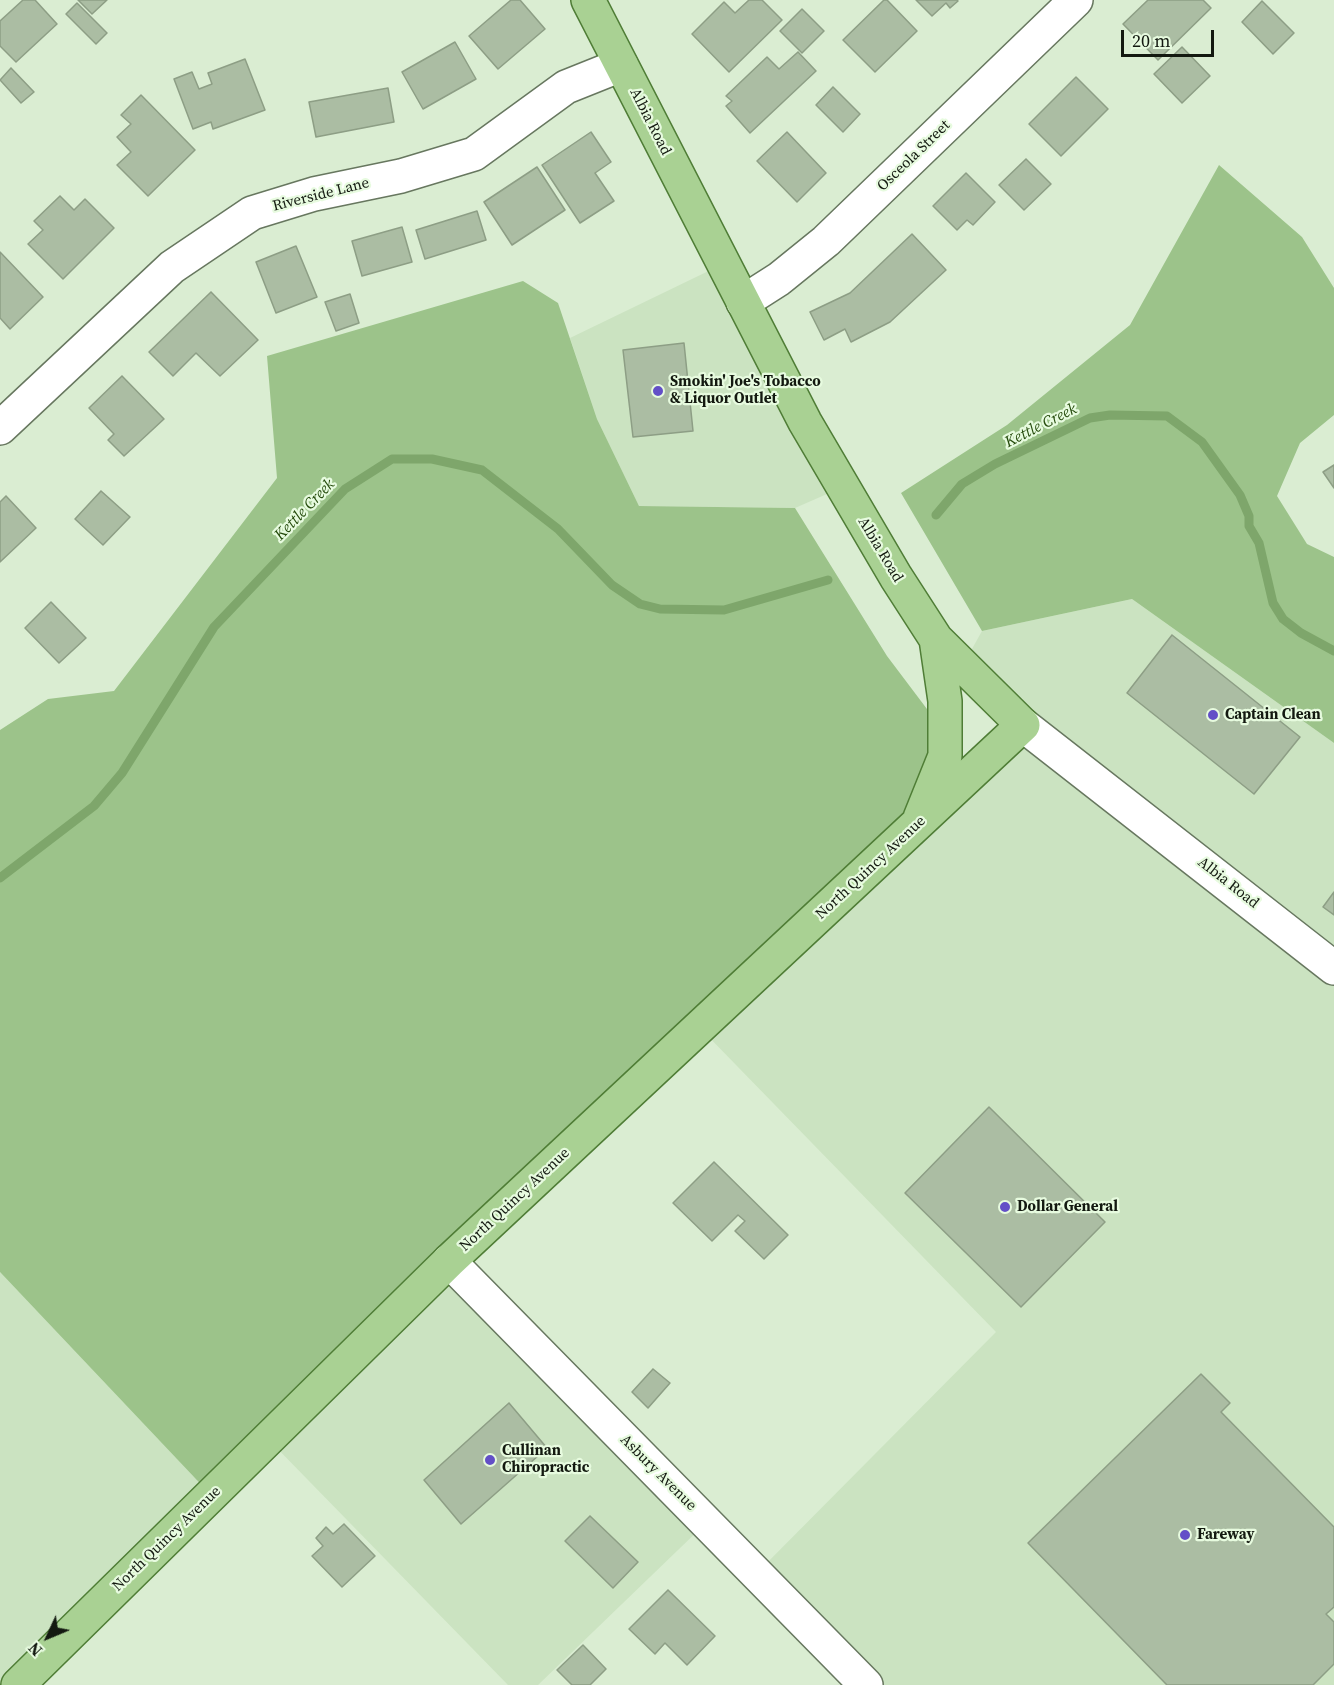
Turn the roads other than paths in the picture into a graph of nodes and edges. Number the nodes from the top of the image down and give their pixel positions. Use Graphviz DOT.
graph roads {
  1 [pos="588,0"];
  2 [pos="1076,0"];
  3 [pos="621,65"];
  4 [pos="742,302"];
  5 [pos="0,428"];
  6 [pos="936,639"];
  7 [pos="1023,725"];
  8 [pos="917,826"];
  9 [pos="1334,968"];
  10 [pos="450,1261"];
  11 [pos="18,1685"];
  12 [pos="866,1685"];
  1 -- 3 [label="main road, Albia Road"];
  2 -- 4 [label="street, Osceola Street"];
  3 -- 4 [label="main road, Albia Road"];
  3 -- 5 [label="street, Riverside Lane"];
  4 -- 6 [label="main road, Albia Road"];
  6 -- 7 [label="main road, Albia Road"];
  6 -- 8 [label="main road"];
  7 -- 8 [label="main road, North Quincy Avenue"];
  7 -- 9 [label="street, Albia Road"];
  8 -- 10 [label="main road, North Quincy Avenue"];
  10 -- 11 [label="main road, North Quincy Avenue"];
  10 -- 12 [label="street, Asbury Avenue"];
}
